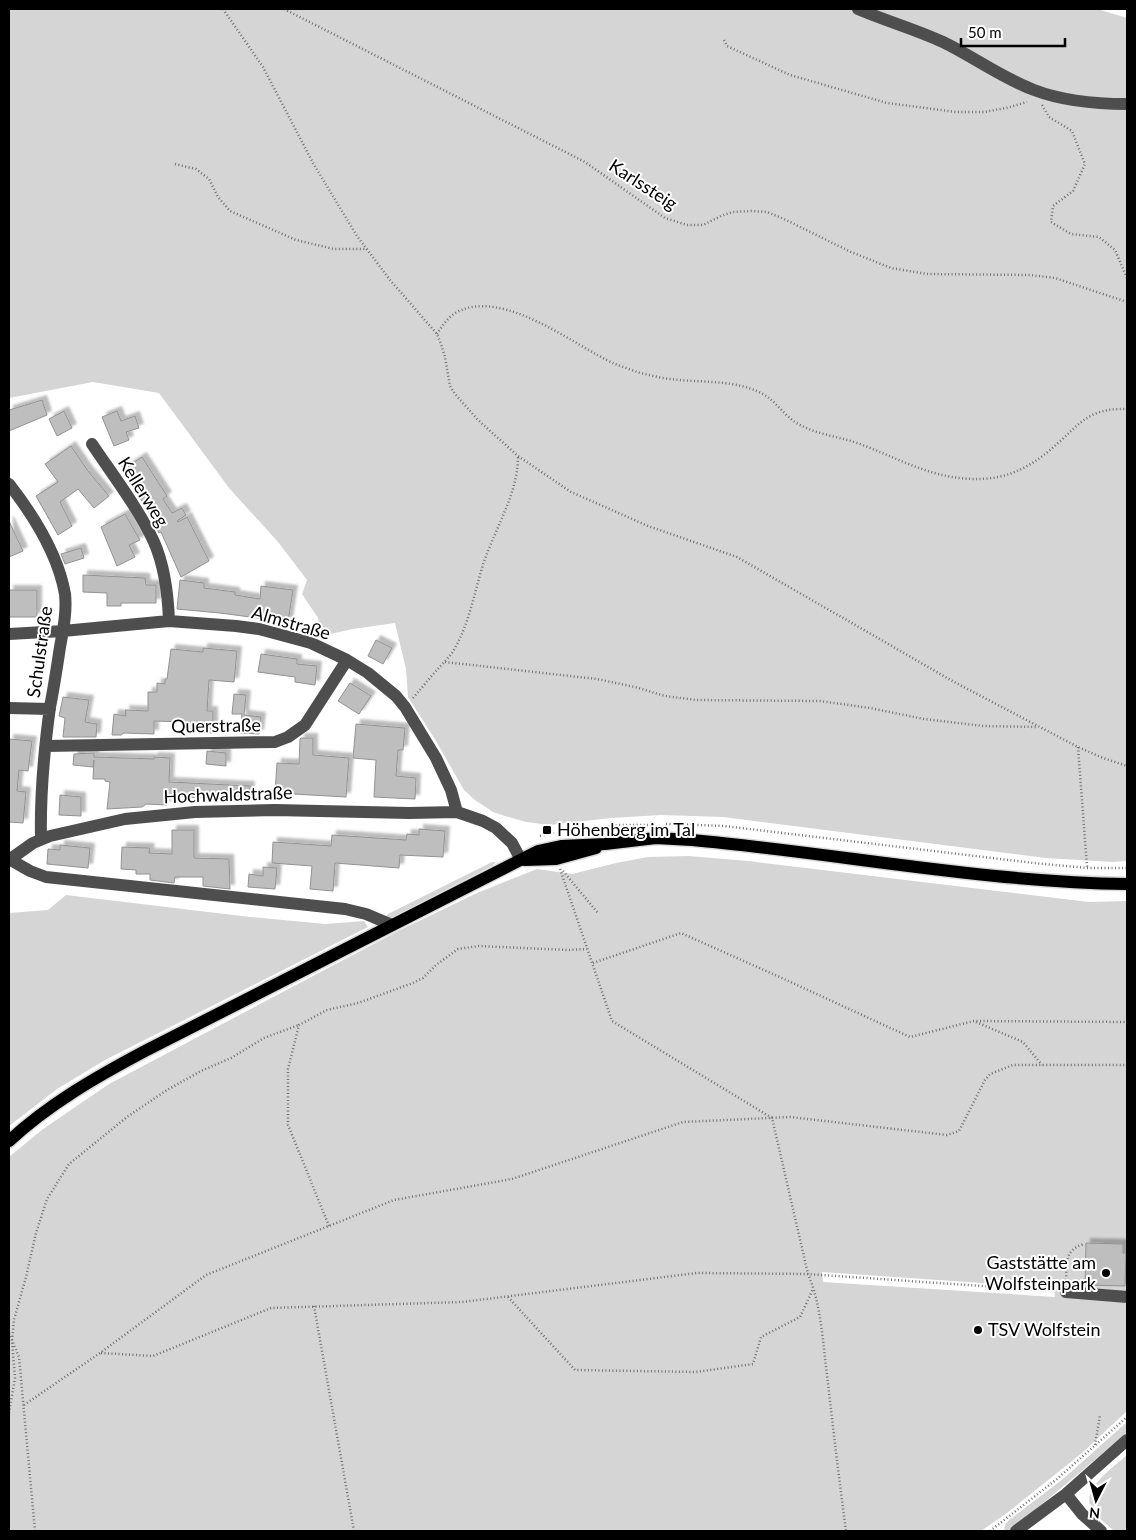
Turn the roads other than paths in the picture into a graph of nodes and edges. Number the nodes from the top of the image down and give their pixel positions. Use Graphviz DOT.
graph roads {
  1 [pos="858,9"];
  2 [pos="1127,104"];
  3 [pos="92,444"];
  4 [pos="9,484"];
  5 [pos="169,620"];
  6 [pos="63,631"];
  7 [pos="9,634"];
  8 [pos="347,660"];
  9 [pos="9,708"];
  10 [pos="50,709"];
  11 [pos="46,746"];
  12 [pos="457,812"];
  13 [pos="41,839"];
  14 [pos="9,860"];
  15 [pos="521,860"];
  16 [pos="1127,884"];
  17 [pos="392,925"];
  18 [pos="9,1141"];
  19 [pos="1066,1292"];
  20 [pos="1127,1297"];
  21 [pos="1127,1440"];
  22 [pos="1066,1494"];
  23 [pos="1016,1531"];
  24 [pos="1101,1531"];
  1 -- 2 [label="street"];
  3 -- 5 [label="street, Kellerweg"];
  4 -- 6 [label="street, Schulstraße"];
  5 -- 6 [label="street, Almstraße"];
  5 -- 8 [label="street, Almstraße"];
  6 -- 7 [label="street, Almstraße"];
  6 -- 10 [label="street, Schulstraße"];
  8 -- 11 [label="street, Querstraße"];
  8 -- 12 [label="street, Almstraße"];
  9 -- 10 [label="street"];
  10 -- 11 [label="street, Schulstraße"];
  11 -- 13 [label="street, Schulstraße"];
  12 -- 13 [label="street, Hochwaldstraße"];
  12 -- 15 [label="street"];
  13 -- 14 [label="street, Hochwaldstraße"];
  14 -- 17 [label="street"];
  15 -- 16 [label="main road"];
  15 -- 17 [label="main road"];
  17 -- 18 [label="main road"];
  19 -- 20 [label="street"];
  21 -- 22 [label="street"];
  22 -- 23 [label="street"];
  22 -- 24 [label="street"];
}
